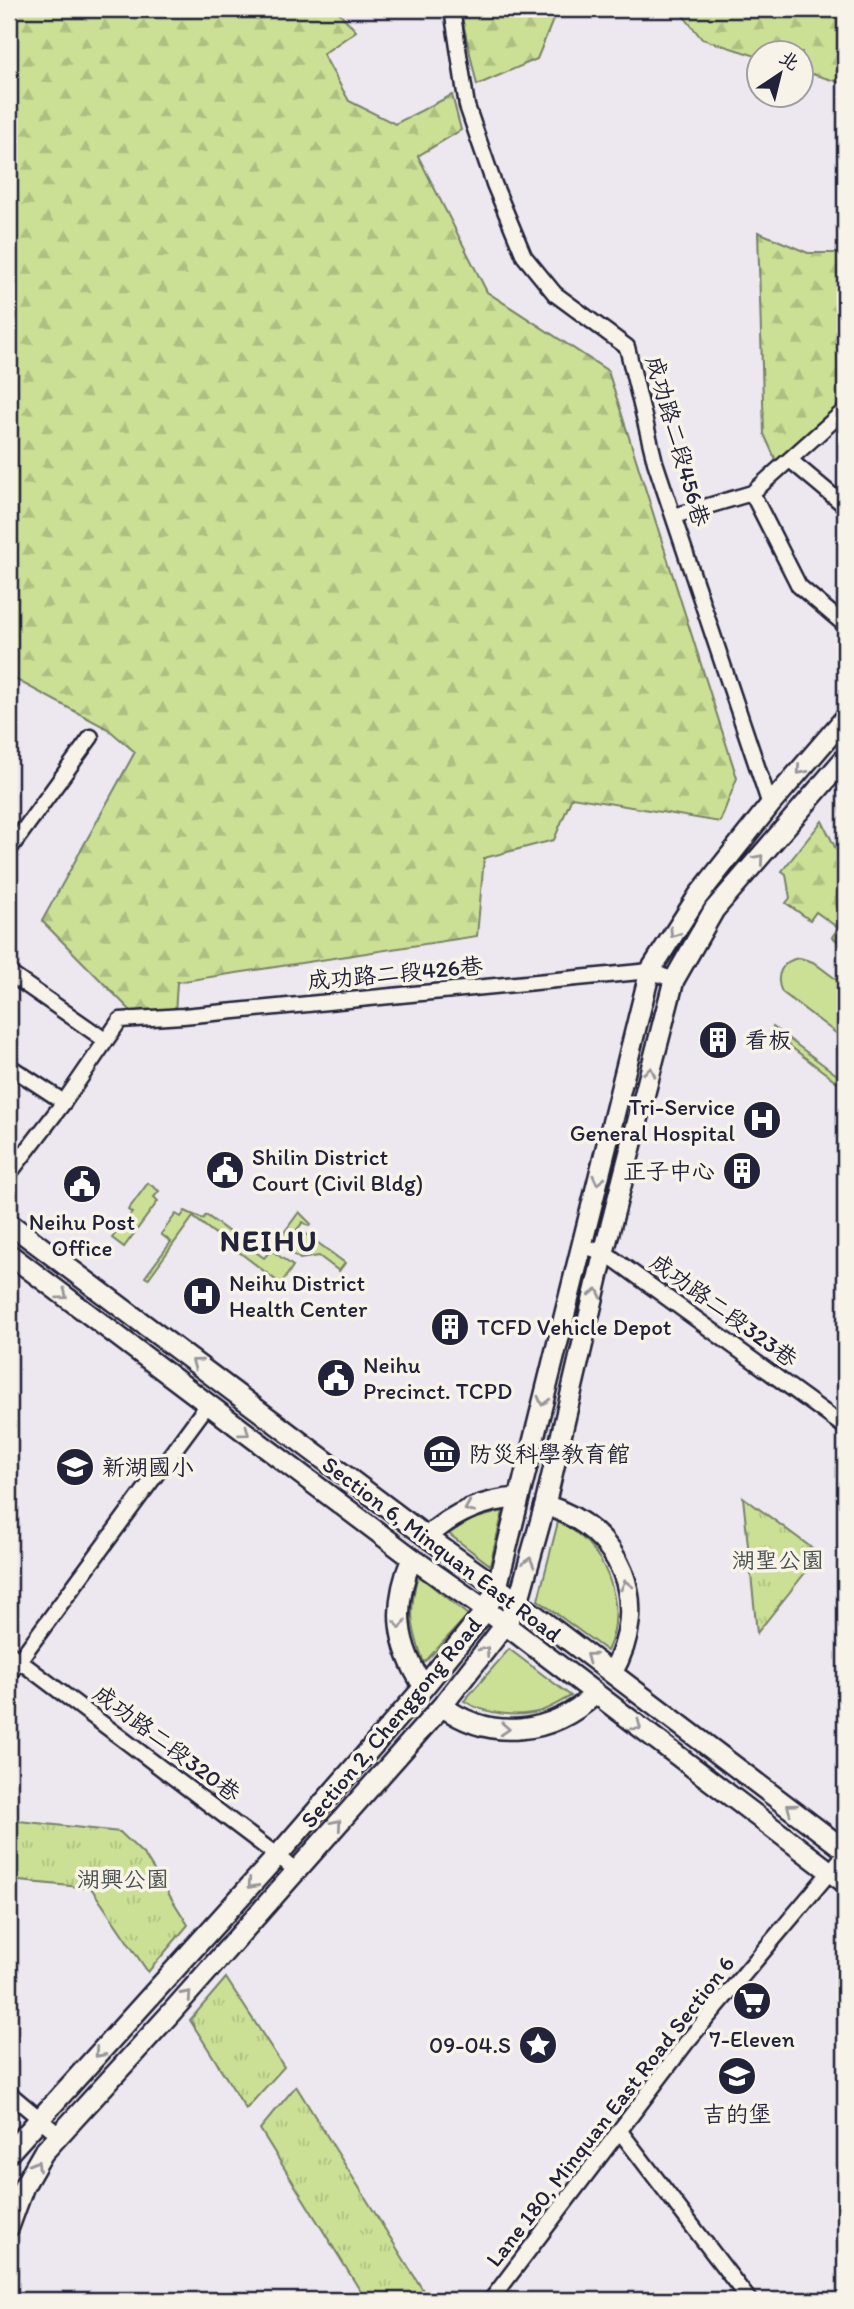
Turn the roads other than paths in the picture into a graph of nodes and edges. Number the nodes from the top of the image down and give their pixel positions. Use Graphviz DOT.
graph roads {
  1 [pos="452,9"];
  2 [pos="845,410"];
  3 [pos="790,460"];
  4 [pos="752,493"];
  5 [pos="845,506"];
  6 [pos="674,516"];
  7 [pos="845,625"];
  8 [pos="845,718"];
  9 [pos="91,737"];
  10 [pos="845,758"];
  11 [pos="770,805"];
  12 [pos="9,850"];
  13 [pos="650,971"];
  14 [pos="9,973"];
  15 [pos="674,980"];
  16 [pos="105,1040"];
  17 [pos="9,1066"];
  18 [pos="64,1102"];
  19 [pos="9,1174"];
  20 [pos="9,1223"];
  21 [pos="581,1246"];
  22 [pos="604,1252"];
  23 [pos="9,1254"];
  24 [pos="208,1404"];
  25 [pos="840,1424"];
  26 [pos="519,1497"];
  27 [pos="545,1505"];
  28 [pos="427,1536"];
  29 [pos="412,1558"];
  30 [pos="497,1587"];
  31 [pos="518,1602"];
  32 [pos="486,1611"];
  33 [pos="505,1625"];
  34 [pos="14,1657"];
  35 [pos="612,1673"];
  36 [pos="9,1674"];
  37 [pos="424,1687"];
  38 [pos="595,1694"];
  39 [pos="442,1706"];
  40 [pos="845,1852"];
  41 [pos="278,1855"];
  42 [pos="296,1870"];
  43 [pos="838,1878"];
  44 [pos="9,2093"];
  45 [pos="41,2118"];
  46 [pos="619,2130"];
  47 [pos="59,2135"];
  48 [pos="9,2153"];
  49 [pos="9,2227"];
  50 [pos="491,2300"];
  51 [pos="749,2300"];
  1 -- 6 [label="street, 成功路二段456巷"];
  2 -- 3 [label="street"];
  3 -- 4 [label="street"];
  3 -- 5 [label="street"];
  4 -- 6 [label="street"];
  4 -- 7 [label="street"];
  6 -- 11 [label="street, 成功路二段456巷"];
  8 -- 11 [label="main road, Section 2, Chenggong Road, one-way"];
  9 -- 12 [label="street"];
  15 -- 10 [label="main road, Section 2, Chenggong Road, one-way"];
  11 -- 13 [label="main road, Section 2, Chenggong Road, one-way"];
  13 -- 15 [label="street, 成功路二段426巷"];
  13 -- 16 [label="street, 成功路二段426巷"];
  13 -- 21 [label="main road, Section 2, Chenggong Road, one-way"];
  14 -- 16 [label="street"];
  22 -- 15 [label="main road, Section 2, Chenggong Road, one-way"];
  16 -- 18 [label="street"];
  17 -- 18 [label="street"];
  18 -- 19 [label="street"];
  28 -- 20 [label="main road, Section 6, Minquan East Road, one-way"];
  21 -- 22 [label="street, 成功路二段323巷"];
  21 -- 26 [label="main road, Section 2, Chenggong Road, one-way"];
  22 -- 25 [label="street, 成功路二段323巷"];
  27 -- 22 [label="main road, Section 2, Chenggong Road, one-way"];
  23 -- 24 [label="main road, Section 6, Minquan East Road, one-way"];
  24 -- 29 [label="main road, Section 6, Minquan East Road, one-way"];
  24 -- 34 [label="street"];
  26 -- 28 [label="main road, one-way"];
  26 -- 30 [label="main road, Section 2, Chenggong Road"];
  31 -- 27 [label="main road, Section 2, Chenggong Road, one-way"];
  35 -- 27 [label="main road, one-way"];
  28 -- 30 [label="main road, Section 6, Minquan East Road"];
  29 -- 32 [label="main road, Section 6, Minquan East Road"];
  29 -- 37 [label="main road, one-way"];
  30 -- 31 [label="main road, Section 6, Minquan East Road"];
  30 -- 32 [label="main road, Section 2, Chenggong Road"];
  31 -- 33 [label="main road, Section 2, Chenggong Road"];
  35 -- 31 [label="main road, Section 6, Minquan East Road, one-way"];
  32 -- 33 [label="main road, Section 6, Minquan East Road"];
  32 -- 37 [label="main road, Section 2, Chenggong Road"];
  33 -- 38 [label="main road, Section 6, Minquan East Road"];
  39 -- 33 [label="main road, Section 2, Chenggong Road, one-way"];
  34 -- 36 [label="street"];
  34 -- 41 [label="street, 成功路二段320巷"];
  40 -- 35 [label="main road, Section 6, Minquan East Road, one-way"];
  37 -- 41 [label="main road, Section 2, Chenggong Road"];
  39 -- 38 [label="main road, one-way"];
  38 -- 43 [label="main road, Section 6, Minquan East Road, one-way"];
  42 -- 39 [label="main road, Section 2, Chenggong Road, one-way"];
  40 -- 43 [label="street, Lane 180, Minquan East Road Section 6"];
  41 -- 42 [label="street, 成功路二段320巷"];
  41 -- 45 [label="main road, Section 2, Chenggong Road, one-way"];
  47 -- 42 [label="main road, Section 2, Chenggong Road, one-way"];
  43 -- 46 [label="street, Lane 180, Minquan East Road Section 6"];
  44 -- 45 [label="street"];
  45 -- 47 [label="street"];
  45 -- 48 [label="main road, Section 2, Chenggong Road"];
  46 -- 50 [label="street, Lane 180, Minquan East Road Section 6"];
  46 -- 51 [label="street"];
  49 -- 47 [label="main road, Section 2, Chenggong Road, one-way"];
}
